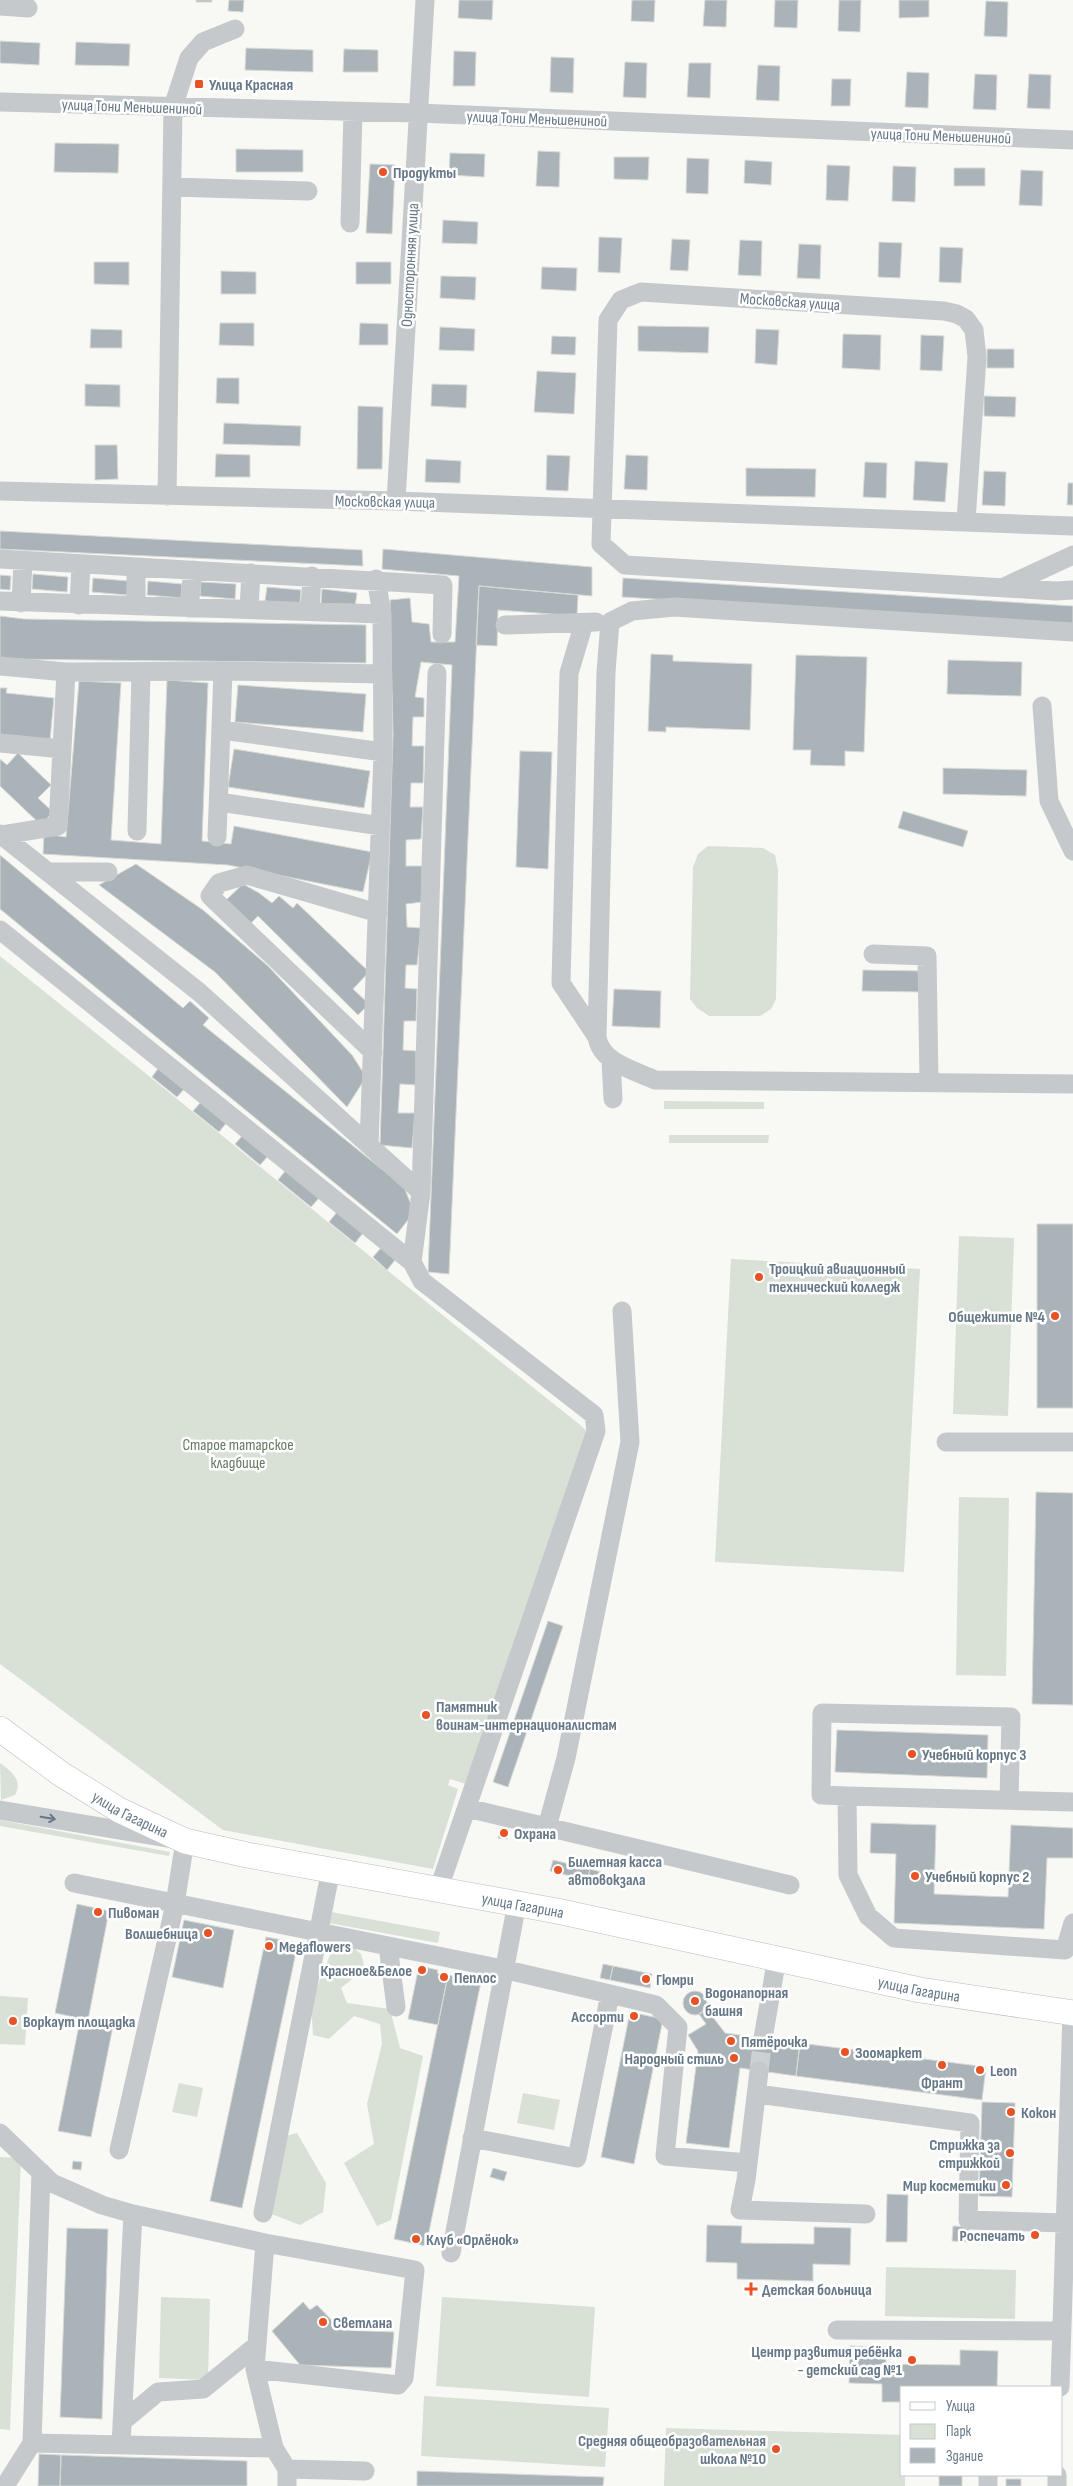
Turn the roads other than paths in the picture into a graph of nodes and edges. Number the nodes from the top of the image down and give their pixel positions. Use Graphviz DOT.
graph roads {
  1 [pos="425,0"];
  2 [pos="0,6"];
  3 [pos="28,8"];
  4 [pos="235,29"];
  5 [pos="0,102"];
  6 [pos="173,107"];
  7 [pos="353,112"];
  8 [pos="418,113"];
  9 [pos="1073,140"];
  10 [pos="172,187"];
  11 [pos="308,191"];
  12 [pos="350,223"];
  13 [pos="0,490"];
  14 [pos="167,496"];
  15 [pos="396,501"];
  16 [pos="603,508"];
  17 [pos="966,521"];
  18 [pos="1073,526"];
  19 [pos="1073,555"];
  20 [pos="0,559"];
  21 [pos="23,561"];
  22 [pos="81,564"];
  23 [pos="136,567"];
  24 [pos="193,570"];
  25 [pos="251,573"];
  26 [pos="312,576"];
  27 [pos="376,579"];
  28 [pos="1003,588"];
  29 [pos="1073,590"];
  30 [pos="0,601"];
  31 [pos="21,602"];
  32 [pos="79,605"];
  33 [pos="136,606"];
  34 [pos="190,608"];
  35 [pos="250,609"];
  36 [pos="310,611"];
  37 [pos="382,614"];
  38 [pos="610,622"];
  39 [pos="584,623"];
  40 [pos="505,625"];
  41 [pos="1073,632"];
  42 [pos="442,634"];
  43 [pos="0,666"];
  44 [pos="223,671"];
  45 [pos="66,672"];
  46 [pos="141,672"];
  47 [pos="436,673"];
  48 [pos="382,674"];
  49 [pos="1042,706"];
  50 [pos="222,730"];
  51 [pos="0,743"];
  52 [pos="62,749"];
  53 [pos="383,752"];
  54 [pos="219,802"];
  55 [pos="381,826"];
  56 [pos="137,831"];
  57 [pos="1,834"];
  58 [pos="217,837"];
  59 [pos="1073,851"];
  60 [pos="48,872"];
  61 [pos="108,872"];
  62 [pos="378,913"];
  63 [pos="0,930"];
  64 [pos="873,954"];
  65 [pos="597,1037"];
  66 [pos="373,1052"];
  67 [pos="611,1060"];
  68 [pos="929,1082"];
  69 [pos="1073,1084"];
  70 [pos="612,1099"];
  71 [pos="369,1146"];
  72 [pos="421,1192"];
  73 [pos="412,1262"];
  74 [pos="622,1312"];
  75 [pos="946,1442"];
  76 [pos="1073,1442"];
  77 [pos="0,1729"];
  78 [pos="847,1796"];
  79 [pos="1010,1800"];
  80 [pos="1073,1802"];
  81 [pos="467,1808"];
  82 [pos="0,1810"];
  83 [pos="547,1827"];
  84 [pos="185,1841"];
  85 [pos="330,1869"];
  86 [pos="74,1882"];
  87 [pos="790,1885"];
  88 [pos="439,1888"];
  89 [pos="517,1903"];
  90 [pos="175,1904"];
  91 [pos="1073,1923"];
  92 [pos="318,1933"];
  93 [pos="388,1946"];
  94 [pos="777,1958"];
  95 [pos="503,1969"];
  96 [pos="610,1994"];
  97 [pos="396,2007"];
  98 [pos="1072,2013"];
  99 [pos="763,2038"];
  100 [pos="759,2071"];
  101 [pos="757,2094"];
  102 [pos="1071,2126"];
  103 [pos="0,2132"];
  104 [pos="472,2138"];
  105 [pos="120,2150"];
  106 [pos="748,2163"];
  107 [pos="41,2172"];
  108 [pos="263,2213"];
  109 [pos="133,2214"];
  110 [pos="866,2214"];
  111 [pos="1065,2223"];
  112 [pos="265,2243"];
  113 [pos="451,2252"];
  114 [pos="837,2330"];
  115 [pos="1062,2331"];
  116 [pos="256,2346"];
  117 [pos="254,2369"];
  118 [pos="1060,2386"];
  119 [pos="122,2422"];
  120 [pos="32,2443"];
  121 [pos="121,2445"];
  122 [pos="274,2448"];
  123 [pos="365,2471"];
  124 [pos="287,2478"];
  125 [pos="5,2486"];
  1 -- 8 [label="street, Односторонняя улица"];
  2 -- 3 [label="street"];
  4 -- 6 [label="street"];
  5 -- 6 [label="street, улица Тони Меньшениной"];
  6 -- 7 [label="street, улица Тони Меньшениной"];
  6 -- 10 [label="street"];
  7 -- 8 [label="street, улица Тони Меньшениной"];
  7 -- 12 [label="street"];
  8 -- 9 [label="street, улица Тони Меньшениной"];
  8 -- 15 [label="street, Односторонняя улица"];
  10 -- 11 [label="street"];
  10 -- 14 [label="street"];
  13 -- 14 [label="street, Московская улица"];
  14 -- 15 [label="street, Московская улица"];
  15 -- 16 [label="street, Московская улица"];
  16 -- 17 [label="street, Московская улица"];
  16 -- 17 [label="street, Московская улица"];
  16 -- 28 [label="street"];
  17 -- 18 [label="street, Московская улица"];
  19 -- 28 [label="street"];
  20 -- 21 [label="street"];
  21 -- 22 [label="street"];
  21 -- 31 [label="street"];
  22 -- 23 [label="street"];
  22 -- 32 [label="street"];
  23 -- 24 [label="street"];
  23 -- 33 [label="street"];
  24 -- 25 [label="street"];
  24 -- 34 [label="street"];
  25 -- 26 [label="street"];
  25 -- 35 [label="street"];
  26 -- 27 [label="street"];
  26 -- 36 [label="street"];
  27 -- 37 [label="street"];
  27 -- 42 [label="street"];
  28 -- 29 [label="street"];
  30 -- 31 [label="street"];
  31 -- 32 [label="street"];
  32 -- 33 [label="street"];
  33 -- 34 [label="street"];
  34 -- 35 [label="street"];
  35 -- 36 [label="street"];
  36 -- 37 [label="street"];
  37 -- 48 [label="street"];
  38 -- 39 [label="street"];
  38 -- 41 [label="street"];
  38 -- 65 [label="street"];
  39 -- 40 [label="street"];
  39 -- 65 [label="street"];
  43 -- 45 [label="street"];
  44 -- 46 [label="street"];
  44 -- 48 [label="street"];
  44 -- 50 [label="street"];
  45 -- 46 [label="street"];
  45 -- 52 [label="street"];
  46 -- 56 [label="street"];
  47 -- 72 [label="street"];
  48 -- 53 [label="street"];
  49 -- 59 [label="street"];
  50 -- 53 [label="street"];
  50 -- 54 [label="street"];
  51 -- 52 [label="street"];
  52 -- 57 [label="street"];
  53 -- 55 [label="street"];
  54 -- 55 [label="street"];
  54 -- 58 [label="street"];
  55 -- 62 [label="street"];
  57 -- 60 [label="street"];
  60 -- 61 [label="street"];
  60 -- 71 [label="street"];
  62 -- 66 [label="street"];
  62 -- 66 [label="street"];
  63 -- 73 [label="street"];
  64 -- 68 [label="street"];
  65 -- 67 [label="street"];
  66 -- 71 [label="street"];
  67 -- 68 [label="street"];
  67 -- 70 [label="street"];
  68 -- 69 [label="street"];
  71 -- 72 [label="street"];
  72 -- 73 [label="street"];
  73 -- 81 [label="street"];
  74 -- 83 [label="street"];
  75 -- 76 [label="street"];
  77 -- 84 [label="main road, улица Гагарина"];
  78 -- 79 [label="street"];
  78 -- 79 [label="street"];
  78 -- 91 [label="street"];
  79 -- 80 [label="street"];
  81 -- 83 [label="street"];
  81 -- 88 [label="street"];
  82 -- 84 [label="street, one-way"];
  83 -- 87 [label="street"];
  84 -- 85 [label="main road, улица Гагарина"];
  84 -- 90 [label="street"];
  85 -- 88 [label="main road, улица Гагарина"];
  85 -- 92 [label="street"];
  86 -- 90 [label="street"];
  88 -- 89 [label="main road, улица Гагарина"];
  89 -- 94 [label="main road, улица Гагарина"];
  89 -- 95 [label="street"];
  90 -- 92 [label="street"];
  90 -- 105 [label="street"];
  92 -- 93 [label="street"];
  92 -- 108 [label="street"];
  93 -- 95 [label="street"];
  93 -- 97 [label="street"];
  94 -- 98 [label="main road, улица Гагарина"];
  94 -- 99 [label="street"];
  95 -- 96 [label="street"];
  95 -- 104 [label="street"];
  96 -- 104 [label="street"];
  96 -- 106 [label="street"];
  98 -- 102 [label="street"];
  100 -- 101 [label="street"];
  101 -- 106 [label="street"];
  101 -- 111 [label="street"];
  102 -- 111 [label="street"];
  103 -- 107 [label="street"];
  104 -- 113 [label="street"];
  106 -- 110 [label="street"];
  107 -- 109 [label="street"];
  107 -- 120 [label="street"];
  109 -- 112 [label="street"];
  109 -- 119 [label="street"];
  111 -- 115 [label="street"];
  112 -- 116 [label="street"];
  112 -- 117 [label="street"];
  114 -- 115 [label="street"];
  115 -- 118 [label="street"];
  116 -- 117 [label="street"];
  116 -- 119 [label="street"];
  117 -- 122 [label="street"];
  119 -- 121 [label="street"];
  120 -- 121 [label="street"];
  120 -- 125 [label="street"];
  121 -- 122 [label="street"];
  122 -- 124 [label="street"];
  123 -- 124 [label="street"];
}
